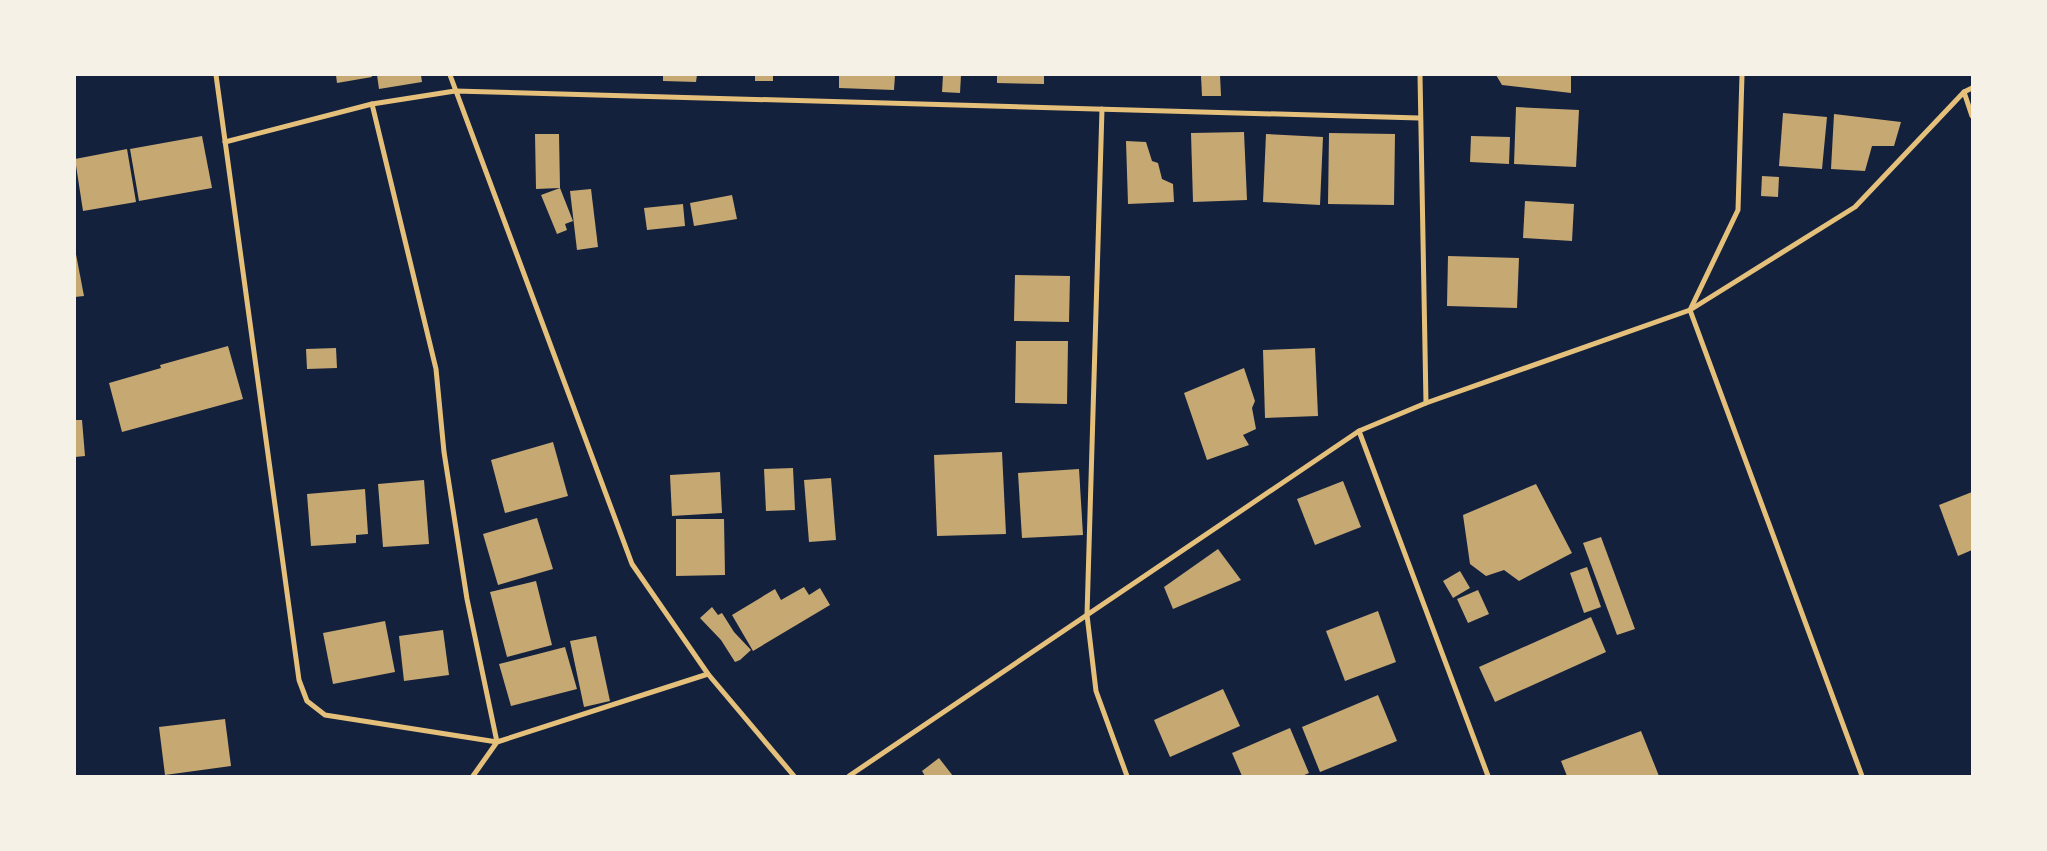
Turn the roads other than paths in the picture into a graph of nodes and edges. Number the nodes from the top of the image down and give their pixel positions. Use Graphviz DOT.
graph roads {
  1 [pos="216,75"];
  2 [pos="450,75"];
  3 [pos="1420,75"];
  4 [pos="1742,75"];
  5 [pos="1972,88"];
  6 [pos="455,91"];
  7 [pos="1964,92"];
  8 [pos="372,104"];
  9 [pos="1102,109"];
  10 [pos="1972,116"];
  11 [pos="1419,118"];
  12 [pos="225,142"];
  13 [pos="1690,310"];
  14 [pos="1426,403"];
  15 [pos="1358,431"];
  16 [pos="1087,614"];
  17 [pos="708,674"];
  18 [pos="497,742"];
  19 [pos="473,776"];
  20 [pos="794,776"];
  21 [pos="848,776"];
  22 [pos="1127,776"];
  23 [pos="1488,776"];
  24 [pos="1862,776"];
  1 -- 12 [label="street"];
  2 -- 6 [label="street"];
  3 -- 11 [label="street"];
  4 -- 13 [label="street"];
  5 -- 7 [label="street"];
  6 -- 8 [label="street"];
  6 -- 9 [label="street"];
  6 -- 17 [label="street"];
  7 -- 10 [label="street"];
  7 -- 13 [label="street"];
  8 -- 12 [label="street"];
  8 -- 18 [label="street"];
  9 -- 11 [label="street"];
  9 -- 16 [label="street"];
  11 -- 14 [label="street"];
  12 -- 18 [label="street"];
  13 -- 14 [label="street"];
  13 -- 24 [label="street"];
  14 -- 15 [label="street"];
  15 -- 16 [label="street"];
  15 -- 23 [label="street"];
  16 -- 21 [label="street"];
  16 -- 22 [label="street"];
  17 -- 18 [label="street"];
  17 -- 20 [label="street"];
  18 -- 19 [label="street"];
}
